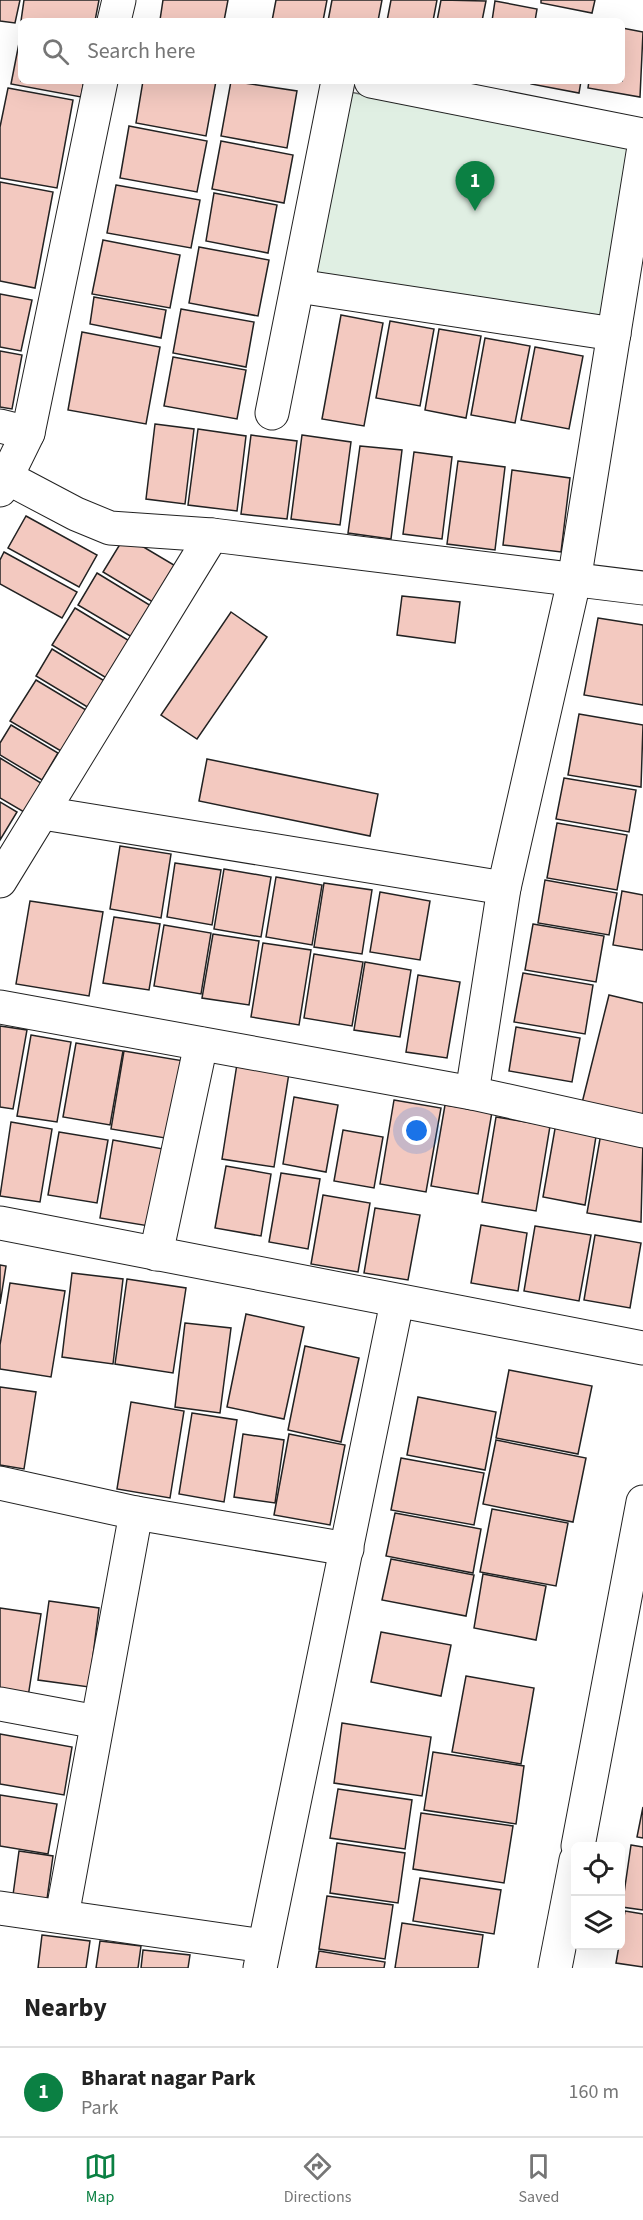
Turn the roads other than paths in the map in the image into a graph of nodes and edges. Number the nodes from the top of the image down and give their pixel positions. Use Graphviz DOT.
graph roads {
  1 [pos="118,0"];
  2 [pos="115,18"];
  3 [pos="100,84"];
  4 [pos="337,84"];
  5 [pos="386,84"];
  6 [pos="643,135"];
  7 [pos="643,153"];
  8 [pos="298,286"];
  9 [pos="614,334"];
  10 [pos="273,414"];
  11 [pos="14,429"];
  12 [pos="3,484"];
  13 [pos="212,534"];
  14 [pos="574,581"];
  15 [pos="643,588"];
  16 [pos="44,813"];
  17 [pos="0,881"];
  18 [pos="504,888"];
  19 [pos="0,1007"];
  20 [pos="201,1044"];
  21 [pos="472,1093"];
  22 [pos="643,1131"];
  23 [pos="0,1223"];
  24 [pos="156,1254"];
  25 [pos="397,1302"];
  26 [pos="643,1348"];
  27 [pos="0,1483"];
  28 [pos="643,1502"];
  29 [pos="136,1513"];
  30 [pos="346,1549"];
  31 [pos="0,1704"];
  32 [pos="97,1722"];
  33 [pos="579,1842"];
  34 [pos="571,1892"];
  35 [pos="0,1908"];
  36 [pos="62,1916"];
  37 [pos="262,1957"];
  38 [pos="559,1968"];
  1 -- 2 [label="street"];
  3 -- 11 [label="street"];
  4 -- 8 [label="street"];
  5 -- 6 [label="street"];
  7 -- 9 [label="street"];
  8 -- 9 [label="street"];
  8 -- 10 [label="street"];
  9 -- 14 [label="street"];
  11 -- 12 [label="street"];
  12 -- 13 [label="street"];
  13 -- 14 [label="street"];
  13 -- 16 [label="street"];
  14 -- 15 [label="street"];
  14 -- 18 [label="street"];
  16 -- 17 [label="street"];
  16 -- 18 [label="street"];
  18 -- 21 [label="street"];
  19 -- 20 [label="street"];
  20 -- 21 [label="street"];
  20 -- 24 [label="street"];
  21 -- 22 [label="street"];
  23 -- 24 [label="street"];
  24 -- 25 [label="street"];
  25 -- 26 [label="street"];
  25 -- 30 [label="street"];
  27 -- 29 [label="street"];
  28 -- 33 [label="street"];
  29 -- 30 [label="street"];
  29 -- 32 [label="street"];
  30 -- 37 [label="street"];
  31 -- 32 [label="street"];
  32 -- 36 [label="street"];
  34 -- 38 [label="street"];
  35 -- 36 [label="street"];
  36 -- 37 [label="street"];
}
